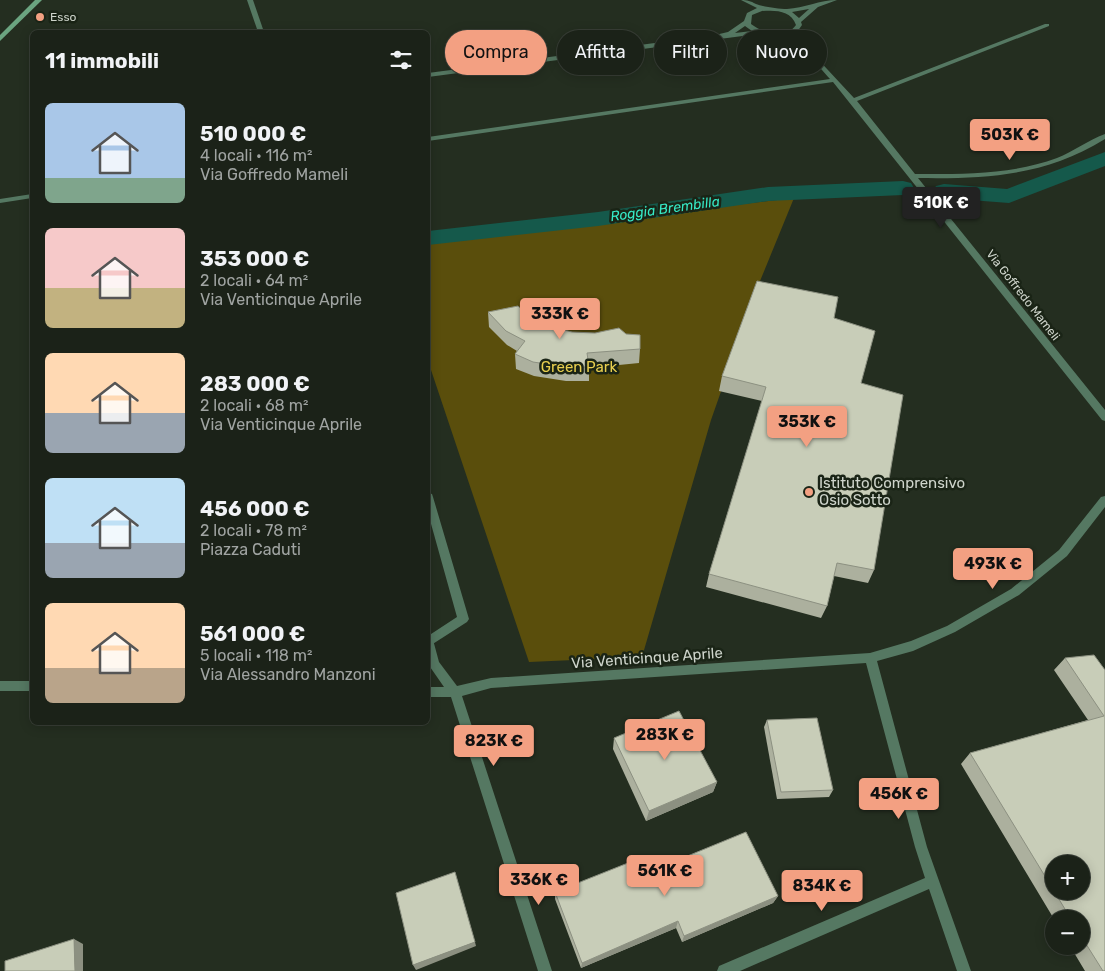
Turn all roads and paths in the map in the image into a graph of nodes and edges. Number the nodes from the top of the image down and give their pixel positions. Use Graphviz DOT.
graph roads {
  1 [pos="39,0"];
  2 [pos="250,0"];
  3 [pos="743,0"];
  4 [pos="834,0"];
  5 [pos="816,6"];
  6 [pos="769,8"];
  7 [pos="784,11"];
  8 [pos="749,14"];
  9 [pos="799,21"];
  10 [pos="746,22"];
  11 [pos="1048,25"];
  12 [pos="260,30"];
  13 [pos="754,30"];
  14 [pos="793,30"];
  15 [pos="727,34"];
  16 [pos="0,39"];
  17 [pos="654,45"];
  18 [pos="827,73"];
  19 [pos="430,76"];
  20 [pos="834,80"];
  21 [pos="852,101"];
  22 [pos="1105,136"];
  23 [pos="430,139"];
  24 [pos="913,176"];
  25 [pos="30,196"];
  26 [pos="0,201"];
  27 [pos="1105,417"];
  28 [pos="1105,500"];
  29 [pos="430,504"];
  30 [pos="430,640"];
  31 [pos="430,649"];
  32 [pos="870,658"];
  33 [pos="0,686"];
  34 [pos="30,686"];
  35 [pos="430,692"];
  36 [pos="455,692"];
  37 [pos="933,881"];
  38 [pos="545,971"];
  39 [pos="724,971"];
  40 [pos="964,971"];
  1 -- 16 [label="street"];
  2 -- 12 [label="street"];
  3 -- 6 [label="street"];
  3 -- 8 [label="street"];
  4 -- 5 [label="street"];
  5 -- 7 [label="street"];
  5 -- 9 [label="street"];
  6 -- 7 [label="street"];
  6 -- 8 [label="street"];
  7 -- 9 [label="street"];
  8 -- 10 [label="street"];
  9 -- 14 [label="street"];
  10 -- 13 [label="street"];
  10 -- 15 [label="street"];
  11 -- 21 [label="street"];
  17 -- 19 [label="street"];
  18 -- 20 [label="street, Via Goffredo Mameli"];
  20 -- 21 [label="street, Via Goffredo Mameli"];
  20 -- 23 [label="street"];
  21 -- 24 [label="street, Via Goffredo Mameli"];
  22 -- 24 [label="street"];
  24 -- 27 [label="street, Via Goffredo Mameli"];
  25 -- 26 [label="street"];
  28 -- 32 [label="street, Via Venticinque Aprile"];
  29 -- 30 [label="street"];
  31 -- 36 [label="street"];
  32 -- 36 [label="street, Via Venticinque Aprile"];
  32 -- 37 [label="street"];
  33 -- 34 [label="street"];
  35 -- 36 [label="street, Via Venticinque Aprile"];
  36 -- 38 [label="street"];
  37 -- 39 [label="street"];
  37 -- 40 [label="street"];
}
